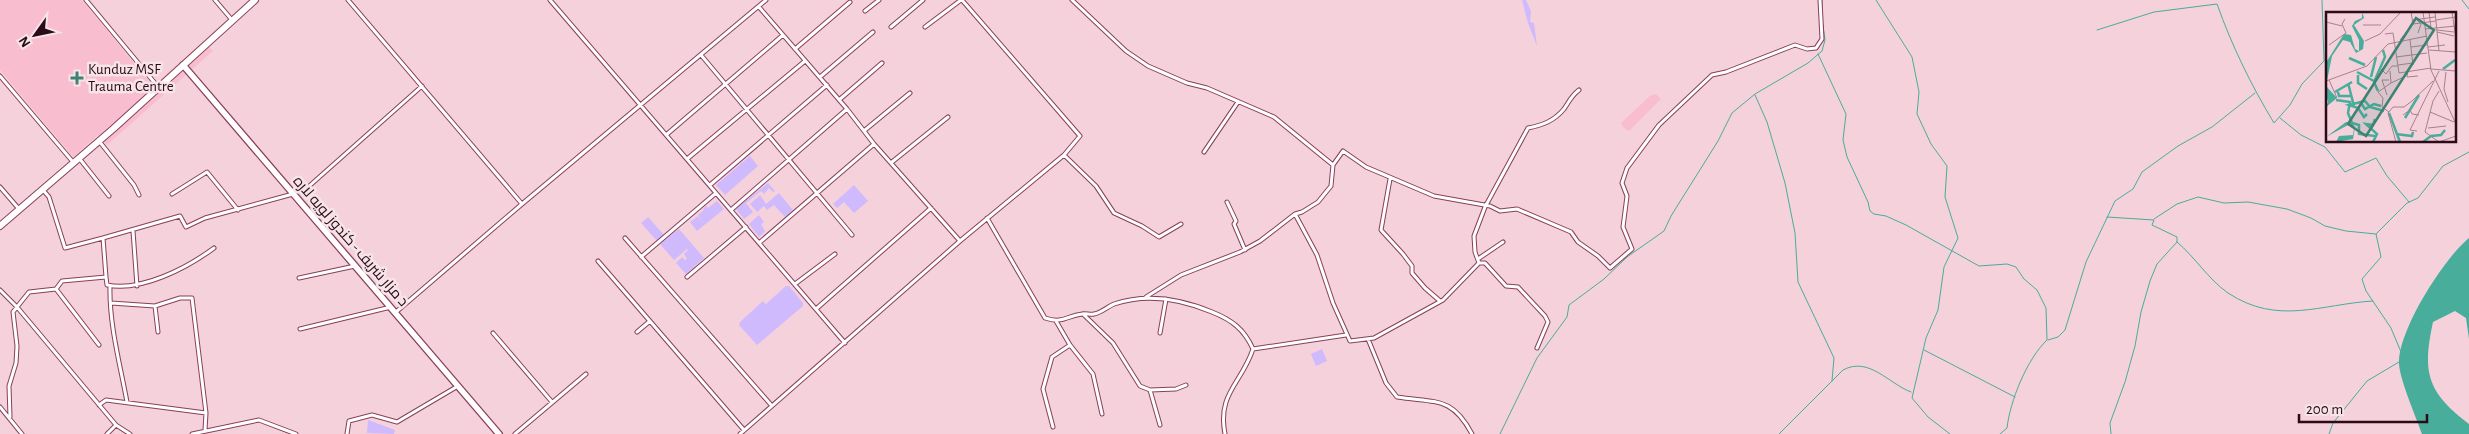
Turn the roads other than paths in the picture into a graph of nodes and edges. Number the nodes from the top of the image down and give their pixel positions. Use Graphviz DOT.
graph roads {
  1 [pos="86,0"];
  2 [pos="215,0"];
  3 [pos="255,0"];
  4 [pos="348,0"];
  5 [pos="550,0"];
  6 [pos="766,0"];
  7 [pos="879,0"];
  8 [pos="923,0"];
  9 [pos="961,0"];
  10 [pos="1072,0"];
  11 [pos="1820,0"];
  12 [pos="850,2"];
  13 [pos="759,7"];
  14 [pos="865,11"];
  15 [pos="232,20"];
  16 [pos="891,27"];
  17 [pos="925,28"];
  18 [pos="873,32"];
  19 [pos="783,35"];
  20 [pos="795,49"];
  21 [pos="701,55"];
  22 [pos="805,61"];
  23 [pos="882,63"];
  24 [pos="183,65"];
  25 [pos="0,76"];
  26 [pos="820,77"];
  27 [pos="725,84"];
  28 [pos="827,85"];
  29 [pos="422,86"];
  30 [pos="159,88"];
  31 [pos="1579,90"];
  32 [pos="910,93"];
  33 [pos="840,100"];
  34 [pos="1238,102"];
  35 [pos="640,104"];
  36 [pos="747,110"];
  37 [pos="848,110"];
  38 [pos="948,117"];
  39 [pos="865,130"];
  40 [pos="666,135"];
  41 [pos="768,135"];
  42 [pos="99,140"];
  43 [pos="874,144"];
  44 [pos="1204,152"];
  45 [pos="1064,156"];
  46 [pos="687,159"];
  47 [pos="76,160"];
  48 [pos="789,160"];
  49 [pos="892,162"];
  50 [pos="1333,165"];
  51 [pos="1390,179"];
  52 [pos="710,185"];
  53 [pos="0,187"];
  54 [pos="307,188"];
  55 [pos="43,189"];
  56 [pos="716,193"];
  57 [pos="817,193"];
  58 [pos="172,194"];
  59 [pos="294,194"];
  60 [pos="139,195"];
  61 [pos="109,196"];
  62 [pos="1228,202"];
  63 [pos="522,204"];
  64 [pos="1485,207"];
  65 [pos="931,208"];
  66 [pos="19,210"];
  67 [pos="238,210"];
  68 [pos="731,210"];
  69 [pos="1295,214"];
  70 [pos="987,218"];
  71 [pos="1181,224"];
  72 [pos="0,226"];
  73 [pos="746,227"];
  74 [pos="133,231"];
  75 [pos="852,235"];
  76 [pos="103,238"];
  77 [pos="625,238"];
  78 [pos="960,241"];
  79 [pos="1503,242"];
  80 [pos="759,243"];
  81 [pos="214,248"];
  82 [pos="1245,250"];
  83 [pos="835,254"];
  84 [pos="641,257"];
  85 [pos="598,260"];
  86 [pos="1479,261"];
  87 [pos="356,266"];
  88 [pos="106,277"];
  89 [pos="688,277"];
  90 [pos="299,278"];
  91 [pos="795,284"];
  92 [pos="110,286"];
  93 [pos="137,286"];
  94 [pos="56,289"];
  95 [pos="0,290"];
  96 [pos="1146,297"];
  97 [pos="1166,299"];
  98 [pos="1440,301"];
  99 [pos="111,303"];
  100 [pos="155,306"];
  101 [pos="17,307"];
  102 [pos="391,307"];
  103 [pos="816,309"];
  104 [pos="395,313"];
  105 [pos="1083,314"];
  106 [pos="650,321"];
  107 [pos="1056,321"];
  108 [pos="300,329"];
  109 [pos="158,332"];
  110 [pos="637,332"];
  111 [pos="492,333"];
  112 [pos="1160,333"];
  113 [pos="1346,335"];
  114 [pos="1368,339"];
  115 [pos="845,343"];
  116 [pos="99,344"];
  117 [pos="1070,345"];
  118 [pos="1537,348"];
  119 [pos="1253,349"];
  120 [pos="586,374"];
  121 [pos="1186,385"];
  122 [pos="458,386"];
  123 [pos="1150,390"];
  124 [pos="127,402"];
  125 [pos="552,402"];
  126 [pos="99,405"];
  127 [pos="0,406"];
  128 [pos="772,406"];
  129 [pos="206,413"];
  130 [pos="1102,414"];
  131 [pos="10,417"];
  132 [pos="116,425"];
  133 [pos="1160,425"];
  134 [pos="1053,426"];
  135 [pos="205,430"];
  136 [pos="744,430"];
  137 [pos="22,434"];
  138 [pos="106,434"];
  139 [pos="130,434"];
  140 [pos="192,434"];
  141 [pos="296,434"];
  142 [pos="347,434"];
  143 [pos="499,434"];
  144 [pos="515,434"];
  145 [pos="740,434"];
  146 [pos="1225,434"];
  147 [pos="1472,434"];
  1 -- 30 [label="street"];
  2 -- 15 [label="street"];
  3 -- 15 [label="highway"];
  4 -- 29 [label="street"];
  5 -- 35 [label="street"];
  6 -- 13 [label="street"];
  7 -- 14 [label="street"];
  8 -- 16 [label="street"];
  9 -- 17 [label="street"];
  9 -- 45 [label="street"];
  10 -- 34 [label="street"];
  11 -- 64 [label="street"];
  12 -- 20 [label="street"];
  13 -- 19 [label="street"];
  13 -- 21 [label="street"];
  15 -- 24 [label="highway"];
  18 -- 26 [label="street"];
  19 -- 20 [label="street"];
  19 -- 27 [label="street"];
  20 -- 22 [label="street"];
  21 -- 27 [label="street"];
  21 -- 35 [label="street"];
  22 -- 26 [label="street"];
  22 -- 36 [label="street"];
  23 -- 33 [label="street"];
  24 -- 30 [label="highway"];
  24 -- 59 [label="main road, د مزار شریف - کندوز لویه لاره"];
  25 -- 47 [label="street"];
  26 -- 28 [label="street"];
  27 -- 36 [label="street"];
  27 -- 40 [label="street"];
  28 -- 33 [label="street"];
  28 -- 41 [label="street"];
  29 -- 54 [label="street"];
  29 -- 63 [label="street"];
  30 -- 42 [label="highway"];
  31 -- 64 [label="street"];
  32 -- 39 [label="street"];
  33 -- 37 [label="street"];
  34 -- 44 [label="street"];
  34 -- 50 [label="street"];
  35 -- 40 [label="street"];
  35 -- 63 [label="street"];
  36 -- 41 [label="street"];
  36 -- 46 [label="street"];
  37 -- 39 [label="street"];
  37 -- 48 [label="street"];
  38 -- 49 [label="street"];
  39 -- 43 [label="street"];
  40 -- 46 [label="street"];
  41 -- 48 [label="street"];
  41 -- 52 [label="street"];
  42 -- 47 [label="highway"];
  42 -- 60 [label="street"];
  43 -- 49 [label="street"];
  43 -- 57 [label="street"];
  45 -- 70 [label="street"];
  45 -- 71 [label="street"];
  46 -- 52 [label="street"];
  47 -- 55 [label="highway"];
  47 -- 61 [label="street"];
  48 -- 57 [label="street"];
  48 -- 68 [label="street"];
  49 -- 65 [label="street"];
  50 -- 51 [label="street"];
  50 -- 69 [label="street"];
  51 -- 64 [label="street"];
  51 -- 98 [label="street"];
  52 -- 56 [label="street"];
  53 -- 66 [label="street"];
  55 -- 66 [label="highway"];
  55 -- 76 [label="street"];
  56 -- 68 [label="street"];
  56 -- 84 [label="street"];
  57 -- 75 [label="street"];
  57 -- 80 [label="street"];
  58 -- 67 [label="street"];
  59 -- 67 [label="street"];
  59 -- 87 [label="main road, د مزار شریف - کندوز لویه لاره"];
  62 -- 82 [label="street"];
  63 -- 104 [label="street"];
  64 -- 86 [label="street"];
  65 -- 78 [label="street"];
  65 -- 103 [label="street"];
  66 -- 72 [label="highway"];
  67 -- 74 [label="street"];
  68 -- 73 [label="street"];
  69 -- 82 [label="street"];
  69 -- 113 [label="street"];
  70 -- 78 [label="street"];
  70 -- 107 [label="street"];
  73 -- 80 [label="street"];
  73 -- 89 [label="street"];
  74 -- 76 [label="street"];
  74 -- 93 [label="street"];
  76 -- 88 [label="street"];
  77 -- 84 [label="street"];
  78 -- 115 [label="street"];
  79 -- 86 [label="street"];
  80 -- 91 [label="street"];
  81 -- 93 [label="street"];
  82 -- 96 [label="street"];
  83 -- 91 [label="street"];
  84 -- 128 [label="street"];
  85 -- 106 [label="street"];
  86 -- 98 [label="street"];
  86 -- 118 [label="street"];
  87 -- 90 [label="street"];
  87 -- 102 [label="main road, د مزار شریف - کندوز لویه لاره"];
  88 -- 92 [label="street"];
  88 -- 94 [label="street"];
  91 -- 103 [label="street"];
  92 -- 93 [label="street"];
  92 -- 99 [label="street"];
  94 -- 101 [label="street"];
  94 -- 116 [label="street"];
  95 -- 101 [label="street"];
  96 -- 97 [label="street"];
  96 -- 105 [label="street"];
  97 -- 112 [label="street"];
  97 -- 119 [label="street"];
  98 -- 114 [label="street"];
  99 -- 100 [label="street"];
  99 -- 124 [label="street"];
  100 -- 109 [label="street"];
  100 -- 129 [label="street"];
  101 -- 126 [label="street"];
  101 -- 131 [label="street"];
  102 -- 104 [label="main road, د مزار شریف - کندوز لویه لاره"];
  102 -- 108 [label="street"];
  103 -- 115 [label="street"];
  104 -- 122 [label="main road, د مزار شریف - کندوز لویه لاره"];
  105 -- 107 [label="street"];
  105 -- 123 [label="street"];
  106 -- 110 [label="street"];
  106 -- 136 [label="street"];
  107 -- 117 [label="street"];
  111 -- 125 [label="street"];
  113 -- 114 [label="street"];
  113 -- 119 [label="street"];
  114 -- 147 [label="street"];
  115 -- 128 [label="street"];
  117 -- 130 [label="street"];
  117 -- 134 [label="street"];
  119 -- 146 [label="street"];
  120 -- 125 [label="street"];
  121 -- 123 [label="street"];
  122 -- 142 [label="street"];
  122 -- 143 [label="main road, د مزار شریف - کندوز لویه لاره"];
  123 -- 133 [label="street"];
  124 -- 126 [label="street"];
  124 -- 129 [label="street"];
  125 -- 144 [label="street"];
  126 -- 132 [label="street"];
  127 -- 131 [label="street"];
  128 -- 136 [label="street"];
  129 -- 135 [label="street"];
  131 -- 137 [label="street"];
  132 -- 138 [label="street"];
  132 -- 139 [label="street"];
  135 -- 140 [label="street"];
  135 -- 141 [label="street"];
  136 -- 145 [label="street"];
}
